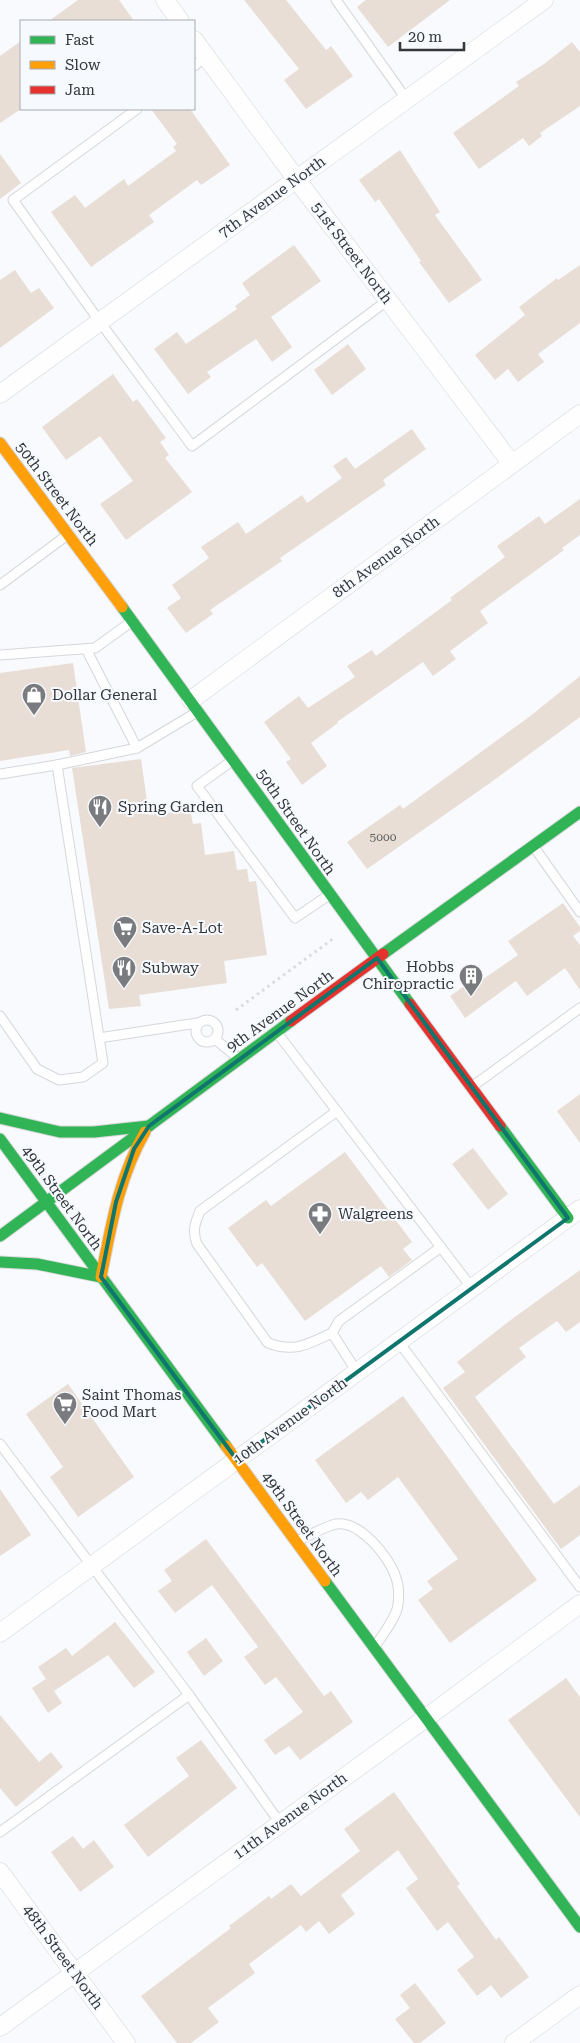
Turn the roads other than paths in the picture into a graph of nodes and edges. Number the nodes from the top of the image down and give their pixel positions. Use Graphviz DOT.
graph roads {
  1 [pos="164,0"];
  2 [pos="336,0"];
  3 [pos="544,0"];
  4 [pos="179,20"];
  5 [pos="195,44"];
  6 [pos="200,62"];
  7 [pos="407,100"];
  8 [pos="135,110"];
  9 [pos="297,180"];
  10 [pos="388,300"];
  11 [pos="100,322"];
  12 [pos="0,394"];
  13 [pos="580,414"];
  14 [pos="0,443"];
  15 [pos="512,464"];
  16 [pos="68,534"];
  17 [pos="0,585"];
  18 [pos="132,621"];
  19 [pos="86,649"];
  20 [pos="0,655"];
  21 [pos="195,705"];
  22 [pos="137,748"];
  23 [pos="234,759"];
  24 [pos="58,765"];
  25 [pos="0,774"];
  26 [pos="580,812"];
  27 [pos="533,846"];
  28 [pos="329,894"];
  29 [pos="580,912"];
  30 [pos="377,958"];
  31 [pos="580,1008"];
  32 [pos="0,1016"];
  33 [pos="197,1023"];
  34 [pos="277,1032"];
  35 [pos="99,1038"];
  36 [pos="216,1040"];
  37 [pos="240,1060"];
  38 [pos="472,1087"];
  39 [pos="337,1111"];
  40 [pos="0,1118"];
  41 [pos="149,1126"];
  42 [pos="0,1139"];
  43 [pos="46,1202"];
  44 [pos="574,1213"];
  45 [pos="0,1236"];
  46 [pos="441,1247"];
  47 [pos="0,1262"];
  48 [pos="101,1277"];
  49 [pos="472,1288"];
  50 [pos="332,1333"];
  51 [pos="398,1342"];
  52 [pos="357,1372"];
  53 [pos="0,1444"];
  54 [pos="236,1460"];
  55 [pos="296,1541"];
  56 [pos="93,1566"];
  57 [pos="580,1587"];
  58 [pos="580,1604"];
  59 [pos="0,1633"];
  60 [pos="374,1648"];
  61 [pos="188,1695"];
  62 [pos="426,1718"];
  63 [pos="280,1823"];
  64 [pos="0,1832"];
  65 [pos="0,1872"];
  66 [pos="580,1927"];
  67 [pos="74,1972"];
  68 [pos="580,1995"];
  69 [pos="0,2026"];
  70 [pos="126,2043"];
  71 [pos="514,2043"];
  1 -- 4 [label="street"];
  2 -- 7 [label="lane"];
  3 -- 7 [label="street, 7th Avenue North"];
  5 -- 6 [label="street, 51st Street North"];
  6 -- 9 [label="street, 51st Street North"];
  7 -- 9 [label="street, 7th Avenue North"];
  8 -- 11 [label="lane"];
  9 -- 10 [label="street, 51st Street North"];
  9 -- 11 [label="street, 7th Avenue North"];
  10 -- 11 [label="lane"];
  10 -- 15 [label="street, 51st Street North"];
  11 -- 12 [label="street, 7th Avenue North"];
  13 -- 15 [label="street, 8th Avenue North"];
  14 -- 16 [label="street, 50th Street North"];
  15 -- 21 [label="street, 8th Avenue North"];
  16 -- 17 [label="lane"];
  16 -- 18 [label="street, 50th Street North"];
  18 -- 19 [label="lane"];
  18 -- 21 [label="street, 50th Street North"];
  19 -- 20 [label="lane"];
  19 -- 22 [label="lane"];
  21 -- 22 [label="lane"];
  21 -- 23 [label="street, 50th Street North"];
  22 -- 24 [label="lane"];
  23 -- 28 [label="street, 50th Street North"];
  23 -- 28 [label="lane"];
  24 -- 25 [label="lane"];
  24 -- 35 [label="lane"];
  26 -- 27 [label="street, 9th Avenue North"];
  27 -- 29 [label="lane"];
  27 -- 30 [label="street, 9th Avenue North"];
  28 -- 30 [label="street, 50th Street North"];
  30 -- 34 [label="street, 9th Avenue North"];
  30 -- 38 [label="street, 50th Street North"];
  31 -- 38 [label="lane"];
  32 -- 35 [label="lane"];
  33 -- 35 [label="lane"];
  33 -- 36 [label="lane"];
  33 -- 36 [label="lane"];
  34 -- 37 [label="street, 9th Avenue North"];
  34 -- 39 [label="lane"];
  36 -- 37 [label="lane"];
  37 -- 41 [label="street, 9th Avenue North"];
  38 -- 44 [label="street, 50th Street North"];
  39 -- 46 [label="lane"];
  39 -- 50 [label="lane"];
  40 -- 41 [label="street"];
  41 -- 43 [label="street, 9th Avenue North"];
  41 -- 48 [label="street"];
  42 -- 43 [label="street, 49th Street North"];
  43 -- 45 [label="street, 9th Avenue North"];
  43 -- 48 [label="street, 49th Street North"];
  44 -- 49 [label="street, 10th Avenue North"];
  46 -- 49 [label="lane"];
  46 -- 50 [label="lane"];
  47 -- 48 [label="street"];
  48 -- 54 [label="street, 49th Street North"];
  49 -- 51 [label="street, 10th Avenue North"];
  50 -- 52 [label="lane"];
  51 -- 52 [label="street, 10th Avenue North"];
  51 -- 57 [label="lane"];
  52 -- 54 [label="street, 10th Avenue North"];
  53 -- 56 [label="lane"];
  54 -- 55 [label="street, 49th Street North"];
  54 -- 56 [label="street, 10th Avenue North"];
  55 -- 60 [label="street, 49th Street North"];
  55 -- 60 [label="lane"];
  56 -- 59 [label="street, 10th Avenue North"];
  56 -- 61 [label="lane"];
  58 -- 62 [label="street, 11th Avenue North"];
  60 -- 62 [label="street, 49th Street North"];
  61 -- 63 [label="lane"];
  61 -- 64 [label="lane"];
  62 -- 63 [label="street, 11th Avenue North"];
  62 -- 66 [label="street, 49th Street North"];
  63 -- 67 [label="street, 11th Avenue North"];
  65 -- 67 [label="street, 48th Street North"];
  67 -- 69 [label="street, 11th Avenue North"];
  67 -- 70 [label="street, 48th Street North"];
  68 -- 71 [label="street"];
}
